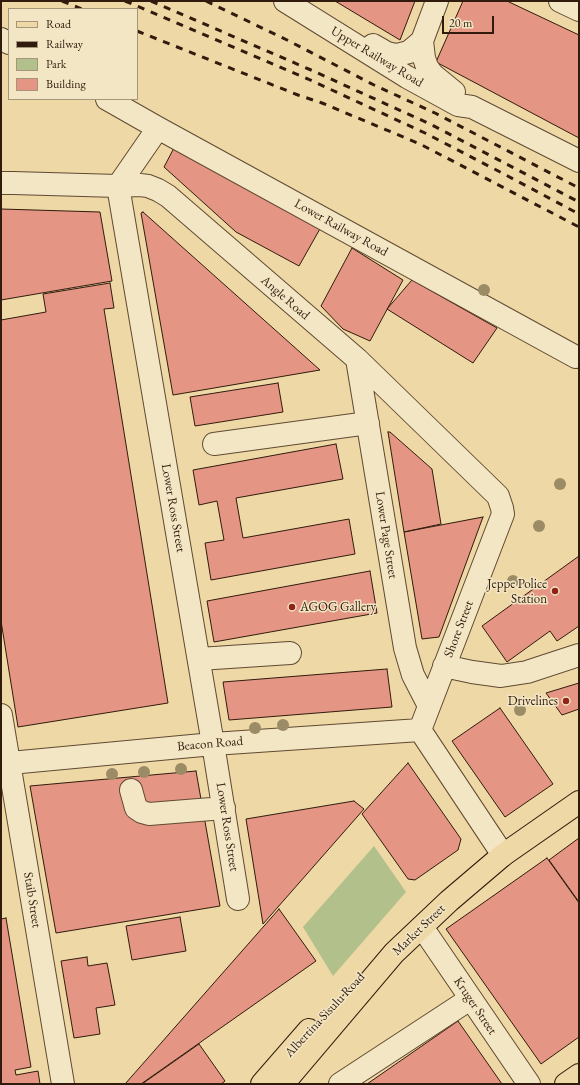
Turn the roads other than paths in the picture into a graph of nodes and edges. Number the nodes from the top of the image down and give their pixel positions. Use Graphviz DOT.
graph roads {
  1 [pos="285,1"];
  2 [pos="300,1"];
  3 [pos="437,1"];
  4 [pos="560,1"];
  5 [pos="579,10"];
  6 [pos="422,41"];
  7 [pos="109,100"];
  8 [pos="472,106"];
  9 [pos="158,128"];
  10 [pos="579,161"];
  11 [pos="1,183"];
  12 [pos="118,186"];
  13 [pos="576,357"];
  14 [pos="357,359"];
  15 [pos="368,423"];
  16 [pos="214,444"];
  17 [pos="498,529"];
  18 [pos="290,653"];
  19 [pos="579,655"];
  20 [pos="199,659"];
  21 [pos="444,666"];
  22 [pos="429,706"];
  23 [pos="1,716"];
  24 [pos="420,730"];
  25 [pos="213,744"];
  26 [pos="5,762"];
  27 [pos="131,790"];
  28 [pos="579,802"];
  29 [pos="224,808"];
  30 [pos="503,855"];
  31 [pos="238,899"];
  32 [pos="422,926"];
  33 [pos="394,953"];
  34 [pos="470,999"];
  35 [pos="579,1075"];
  36 [pos="63,1084"];
  37 [pos="262,1084"];
  38 [pos="283,1084"];
  39 [pos="340,1084"];
  40 [pos="529,1084"];
  41 [pos="566,1084"];
  1 -- 8 [label="street, Upper Railway Road"];
  2 -- 6 [label="street, Upper Railway Road"];
  3 -- 6 [label="street"];
  4 -- 5 [label="street"];
  6 -- 8 [label="street, Upper Railway Road"];
  7 -- 9 [label="street, Lower Railway Road"];
  8 -- 10 [label="street, Upper Railway Road"];
  9 -- 12 [label="street"];
  9 -- 13 [label="street, Lower Railway Road"];
  11 -- 12 [label="street, Angle Road"];
  12 -- 14 [label="street, Angle Road"];
  12 -- 20 [label="street, Lower Ross Street"];
  14 -- 15 [label="street, Lower Page Street"];
  14 -- 17 [label="street, Angle Road"];
  15 -- 16 [label="street"];
  15 -- 22 [label="street, Lower Page Street"];
  17 -- 21 [label="street, Shore Street"];
  18 -- 20 [label="street"];
  19 -- 21 [label="street"];
  20 -- 25 [label="street, Lower Ross Street"];
  21 -- 22 [label="street, Shore Street"];
  22 -- 24 [label="street, Shore Street"];
  23 -- 26 [label="street, Staib Street"];
  24 -- 25 [label="street, Beacon Road"];
  24 -- 30 [label="street"];
  25 -- 26 [label="street, Beacon Road"];
  25 -- 29 [label="street, Lower Ross Street"];
  26 -- 36 [label="street, Staib Street"];
  27 -- 29 [label="street"];
  28 -- 30 [label="main road, Market Street"];
  29 -- 31 [label="street, Lower Ross Street"];
  30 -- 32 [label="main road, Market Street"];
  32 -- 33 [label="main road, Market Street"];
  32 -- 34 [label="street, Kruger Street"];
  33 -- 37 [label="main road, Albertina Sisulu Road"];
  33 -- 38 [label="main road, Market Street"];
  34 -- 39 [label="street"];
  34 -- 40 [label="street, Kruger Street"];
  35 -- 41 [label="main road"];
}
